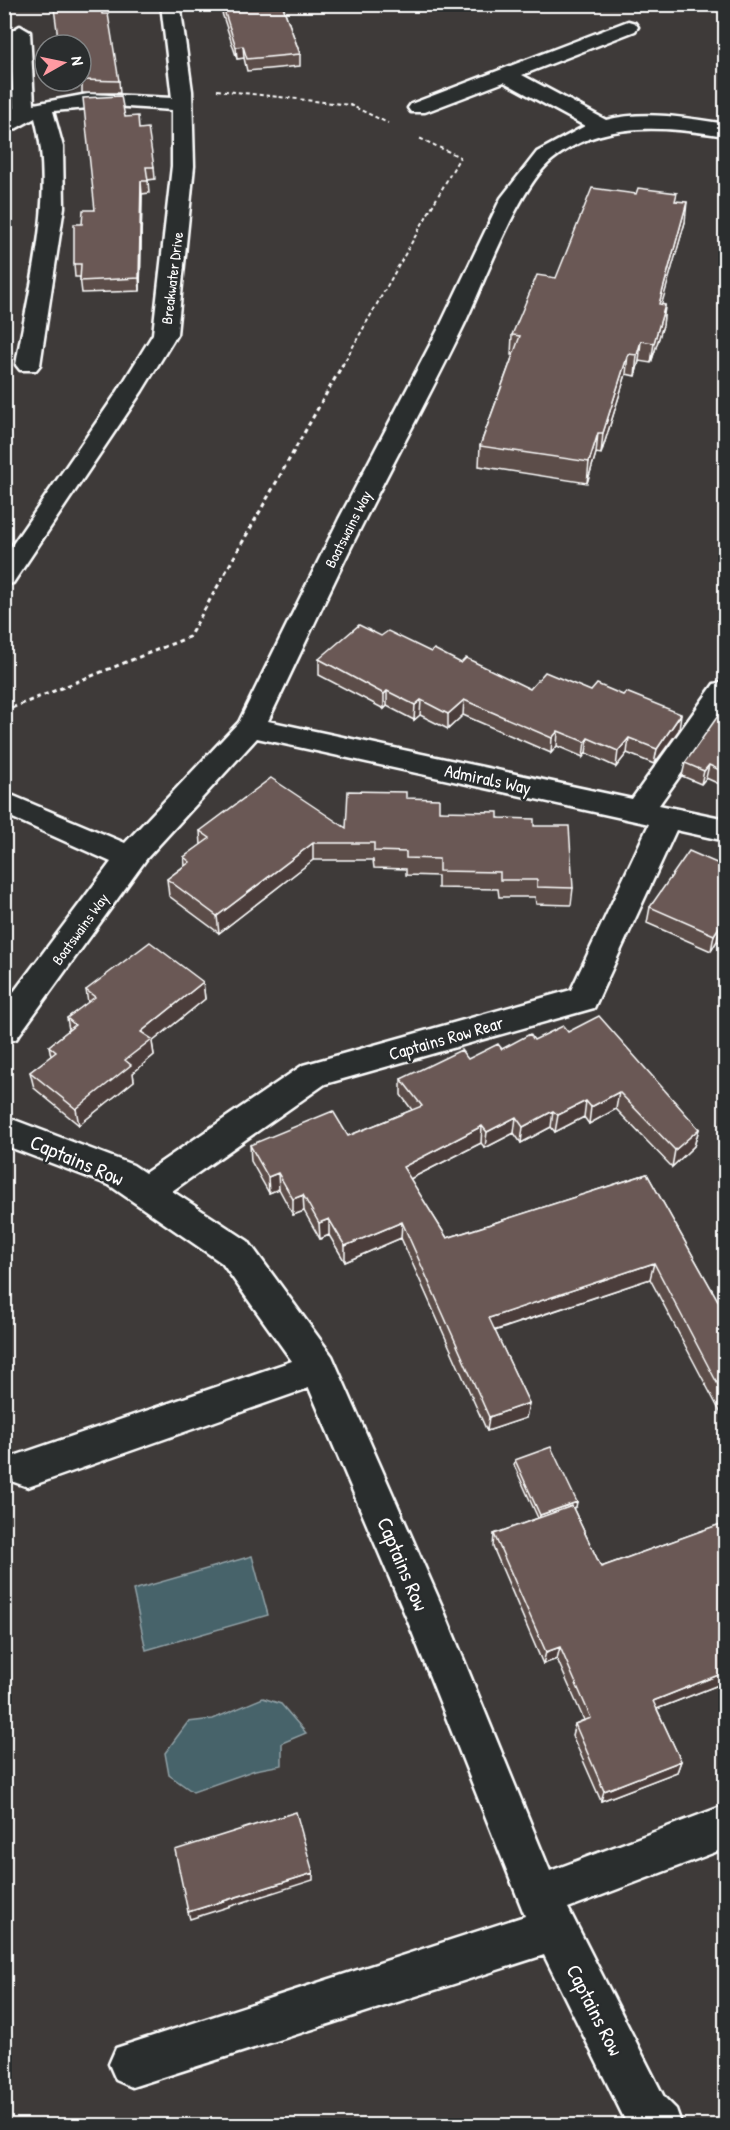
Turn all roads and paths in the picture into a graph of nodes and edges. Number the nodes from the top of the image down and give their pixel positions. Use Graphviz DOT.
graph roads {
  1 [pos="170,4"];
  2 [pos="628,27"];
  3 [pos="20,32"];
  4 [pos="505,74"];
  5 [pos="181,95"];
  6 [pos="418,108"];
  7 [pos="33,111"];
  8 [pos="390,124"];
  9 [pos="603,127"];
  10 [pos="4,129"];
  11 [pos="726,130"];
  12 [pos="410,134"];
  13 [pos="28,365"];
  14 [pos="4,577"];
  15 [pos="724,691"];
  16 [pos="4,711"];
  17 [pos="251,727"];
  18 [pos="4,802"];
  19 [pos="652,814"];
  20 [pos="726,830"];
  21 [pos="131,858"];
  22 [pos="4,1030"];
  23 [pos="4,1130"];
  24 [pos="145,1191"];
  25 [pos="319,1368"];
  26 [pos="28,1468"];
  27 [pos="726,1826"];
  28 [pos="547,1913"];
  29 [pos="132,2064"];
  30 [pos="659,2126"];
  1 -- 5 [label="street, Breakwater Drive"];
  2 -- 4 [label="street"];
  3 -- 7 [label="street"];
  4 -- 6 [label="street"];
  4 -- 9 [label="street"];
  5 -- 7 [label="street"];
  5 -- 8 [label="path"];
  5 -- 14 [label="street, Breakwater Drive"];
  7 -- 10 [label="street"];
  7 -- 13 [label="street"];
  9 -- 11 [label="street, Boatswains Way"];
  9 -- 17 [label="street, Boatswains Way"];
  12 -- 16 [label="path"];
  15 -- 19 [label="street, Captains Row Rear"];
  17 -- 19 [label="street, Admirals Way"];
  17 -- 21 [label="street, Boatswains Way"];
  18 -- 21 [label="street"];
  19 -- 20 [label="street, Admirals Way"];
  19 -- 24 [label="street, Captains Row Rear"];
  21 -- 22 [label="street, Boatswains Way"];
  23 -- 24 [label="street, Captains Row"];
  24 -- 25 [label="street, Captains Row"];
  25 -- 26 [label="street"];
  25 -- 28 [label="street, Captains Row"];
  27 -- 28 [label="street"];
  28 -- 29 [label="street"];
  28 -- 30 [label="street, Captains Row"];
}
